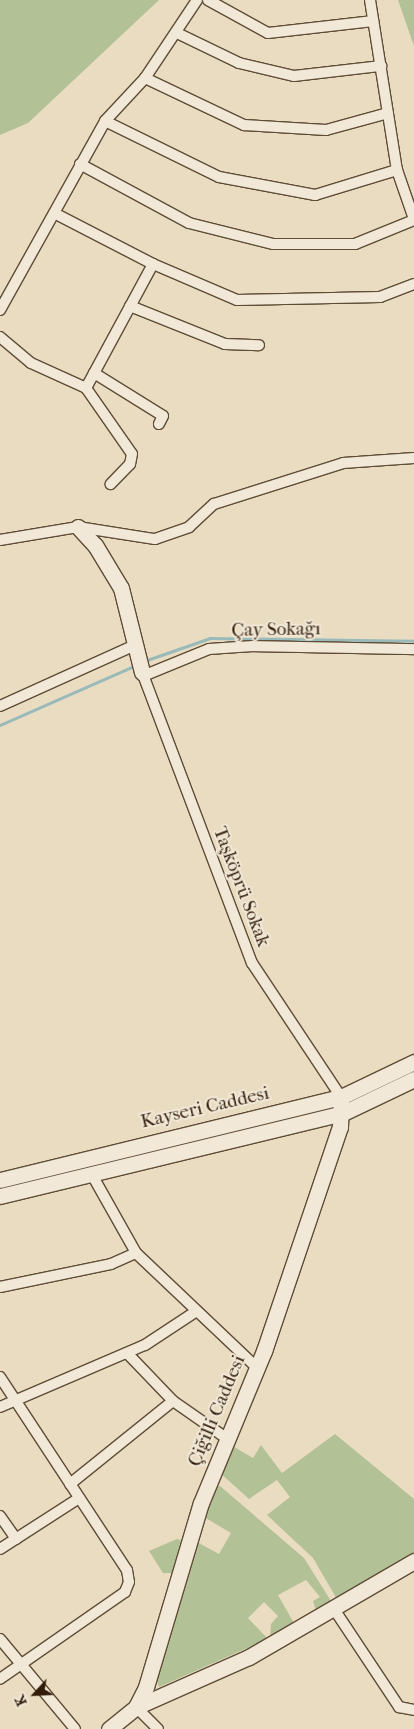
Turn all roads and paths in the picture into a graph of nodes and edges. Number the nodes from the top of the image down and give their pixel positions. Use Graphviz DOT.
graph roads {
  1 [pos="197,0"];
  2 [pos="208,0"];
  3 [pos="370,0"];
  4 [pos="373,21"];
  5 [pos="177,33"];
  6 [pos="381,66"];
  7 [pos="145,78"];
  8 [pos="388,114"];
  9 [pos="105,121"];
  10 [pos="80,164"];
  11 [pos="398,170"];
  12 [pos="56,214"];
  13 [pos="414,220"];
  14 [pos="152,264"];
  15 [pos="414,284"];
  16 [pos="130,306"];
  17 [pos="0,310"];
  18 [pos="0,337"];
  19 [pos="259,345"];
  20 [pos="94,373"];
  21 [pos="86,388"];
  22 [pos="160,424"];
  23 [pos="414,458"];
  24 [pos="111,484"];
  25 [pos="78,527"];
  26 [pos="0,540"];
  27 [pos="135,645"];
  28 [pos="414,649"];
  29 [pos="142,674"];
  30 [pos="0,706"];
  31 [pos="414,1062"];
  32 [pos="414,1079"];
  33 [pos="341,1097"];
  34 [pos="343,1113"];
  35 [pos="91,1173"];
  36 [pos="0,1180"];
  37 [pos="0,1196"];
  38 [pos="136,1253"];
  39 [pos="0,1287"];
  40 [pos="195,1312"];
  41 [pos="127,1353"];
  42 [pos="257,1368"];
  43 [pos="0,1377"];
  44 [pos="15,1400"];
  45 [pos="174,1400"];
  46 [pos="0,1407"];
  47 [pos="226,1438"];
  48 [pos="70,1484"];
  49 [pos="79,1498"];
  50 [pos="0,1516"];
  51 [pos="16,1538"];
  52 [pos="0,1549"];
  53 [pos="414,1561"];
  54 [pos="334,1609"];
  55 [pos="0,1639"];
  56 [pos="21,1666"];
  57 [pos="0,1679"];
  58 [pos="136,1707"];
  59 [pos="414,1710"];
  60 [pos="75,1729"];
  61 [pos="109,1729"];
  62 [pos="158,1729"];
  1 -- 5 [label="street"];
  2 -- 4 [label="street"];
  3 -- 4 [label="street"];
  4 -- 6 [label="street"];
  5 -- 6 [label="street"];
  5 -- 7 [label="street"];
  6 -- 8 [label="street"];
  7 -- 8 [label="street"];
  7 -- 9 [label="street"];
  8 -- 11 [label="street"];
  9 -- 10 [label="street"];
  9 -- 11 [label="street"];
  10 -- 12 [label="street"];
  10 -- 13 [label="street"];
  11 -- 13 [label="street"];
  12 -- 14 [label="street"];
  12 -- 17 [label="street"];
  14 -- 15 [label="street"];
  14 -- 16 [label="street"];
  16 -- 19 [label="street"];
  16 -- 20 [label="street"];
  18 -- 21 [label="street"];
  20 -- 21 [label="street"];
  20 -- 22 [label="street"];
  21 -- 24 [label="street"];
  23 -- 25 [label="street"];
  25 -- 26 [label="street"];
  25 -- 27 [label="main road"];
  27 -- 29 [label="main road"];
  27 -- 30 [label="street"];
  28 -- 29 [label="street, Çay Sokağı"];
  29 -- 33 [label="street, Taşköprü Sokak"];
  31 -- 33 [label="main road, Kayseri Caddesi"];
  32 -- 34 [label="main road, Kayseri Caddesi"];
  33 -- 34 [label="main road, Çiğilli Caddesi"];
  33 -- 36 [label="main road, Kayseri Caddesi"];
  34 -- 35 [label="main road, Kayseri Caddesi"];
  34 -- 42 [label="main road, Çiğilli Caddesi"];
  35 -- 37 [label="main road, Kayseri Caddesi"];
  35 -- 38 [label="street"];
  38 -- 39 [label="street"];
  38 -- 40 [label="street"];
  40 -- 41 [label="street"];
  40 -- 42 [label="street"];
  41 -- 44 [label="street"];
  41 -- 45 [label="street"];
  42 -- 47 [label="main road, Çiğilli Caddesi"];
  43 -- 44 [label="street"];
  44 -- 46 [label="street"];
  44 -- 48 [label="street"];
  45 -- 47 [label="street"];
  45 -- 48 [label="street"];
  47 -- 58 [label="main road, Çiğilli Caddesi"];
  48 -- 49 [label="street"];
  49 -- 51 [label="street"];
  49 -- 56 [label="street"];
  50 -- 51 [label="street"];
  51 -- 52 [label="street"];
  53 -- 54 [label="main road"];
  54 -- 58 [label="main road"];
  54 -- 59 [label="street"];
  55 -- 56 [label="street"];
  56 -- 57 [label="street"];
  56 -- 60 [label="street"];
  58 -- 61 [label="main road"];
  58 -- 62 [label="street"];
}
